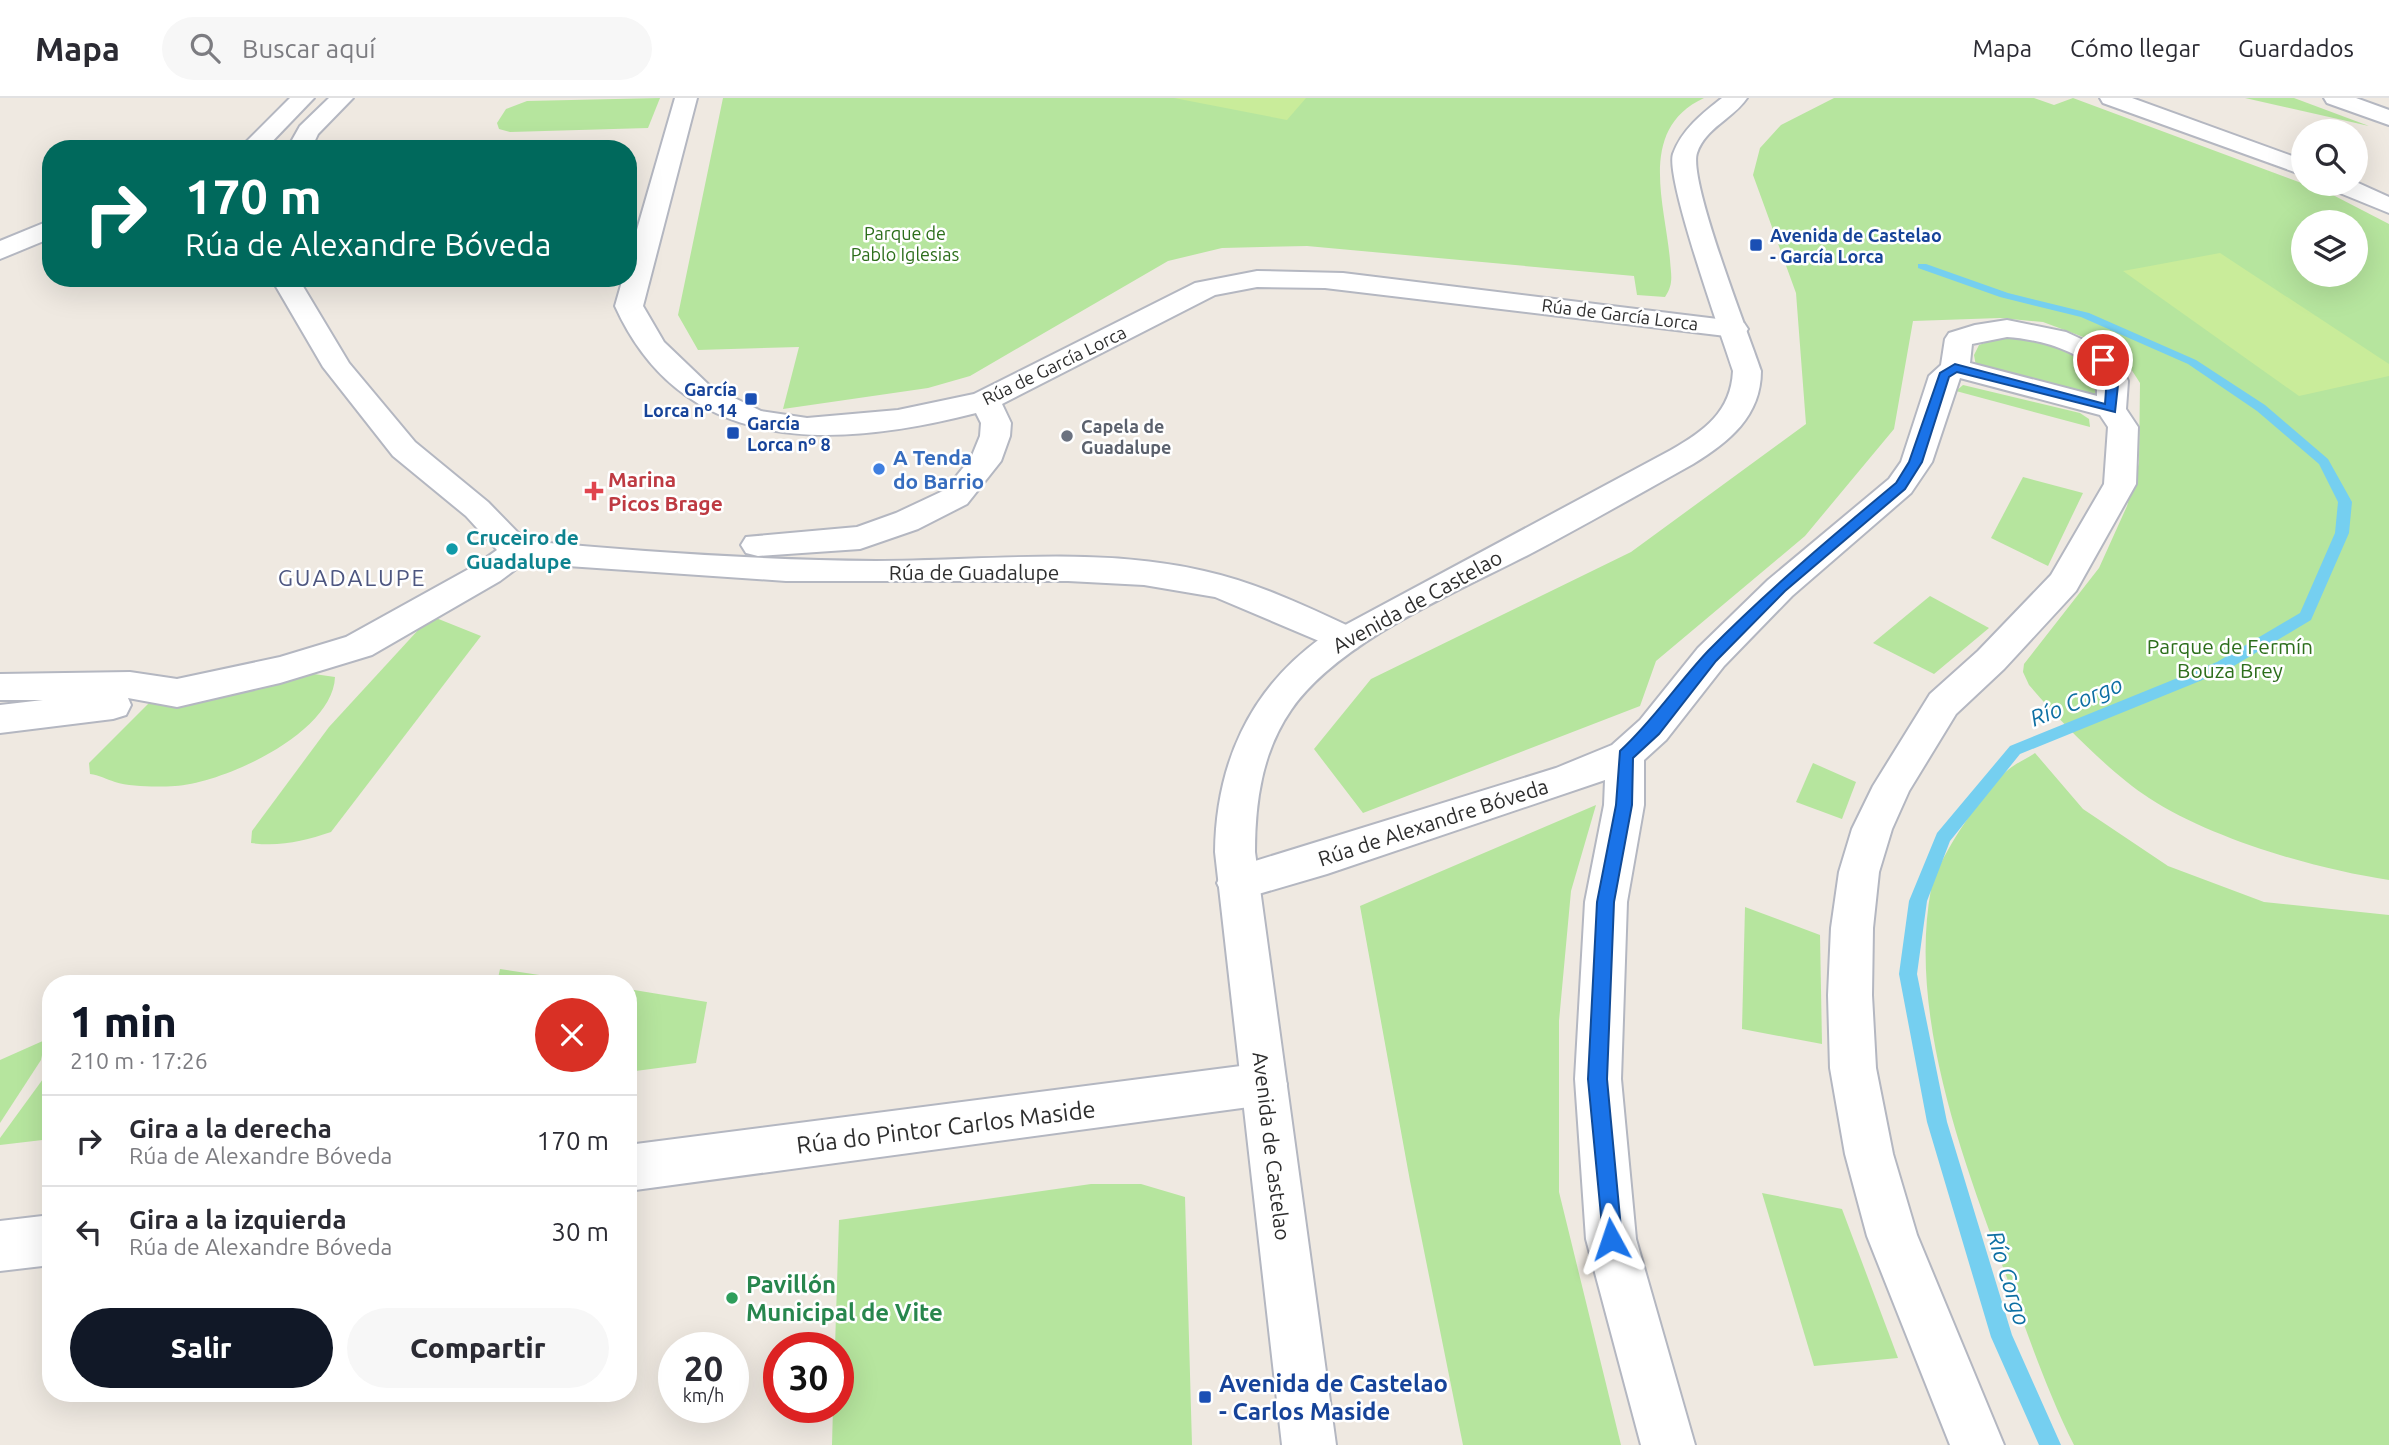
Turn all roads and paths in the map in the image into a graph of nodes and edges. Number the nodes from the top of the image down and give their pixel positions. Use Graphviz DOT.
graph roads {
  1 [pos="303,98"];
  2 [pos="342,98"];
  3 [pos="686,98"];
  4 [pos="1736,98"];
  5 [pos="2111,98"];
  6 [pos="2157,98"];
  7 [pos="2335,98"];
  8 [pos="2389,118"];
  9 [pos="260,140"];
  10 [pos="303,140"];
  11 [pos="2291,146"];
  12 [pos="2291,164"];
  13 [pos="2368,178"];
  14 [pos="2389,188"];
  15 [pos="2367,196"];
  16 [pos="2389,206"];
  17 [pos="641,216"];
  18 [pos="42,232"];
  19 [pos="637,246"];
  20 [pos="0,251"];
  21 [pos="289,287"];
  22 [pos="632,287"];
  23 [pos="1734,329"];
  24 [pos="1955,368"];
  25 [pos="985,400"];
  26 [pos="2111,409"];
  27 [pos="517,551"];
  28 [pos="592,558"];
  29 [pos="1345,639"];
  30 [pos="0,687"];
  31 [pos="177,693"];
  32 [pos="0,719"];
  33 [pos="1625,755"];
  34 [pos="1238,883"];
  35 [pos="1264,1084"];
  36 [pos="637,1167"];
  37 [pos="42,1241"];
  38 [pos="0,1246"];
  39 [pos="1310,1445"];
  40 [pos="1668,1445"];
  41 [pos="1977,1445"];
  1 -- 9 [label="street"];
  2 -- 10 [label="street"];
  3 -- 17 [label="street, Rúa de García Lorca"];
  4 -- 23 [label="street, Avenida de Castelao"];
  5 -- 12 [label="street"];
  6 -- 11 [label="street"];
  7 -- 8 [label="street"];
  13 -- 14 [label="street"];
  15 -- 16 [label="street"];
  17 -- 19 [label="street, Rúa de García Lorca"];
  18 -- 20 [label="street"];
  21 -- 27 [label="street"];
  22 -- 25 [label="street, Rúa de García Lorca"];
  23 -- 25 [label="street, Rúa de García Lorca"];
  23 -- 29 [label="street, Avenida de Castelao"];
  24 -- 26 [label="street"];
  24 -- 26 [label="street, Rúa de Alexandre Bóveda"];
  24 -- 33 [label="street, Rúa de Alexandre Bóveda"];
  25 -- 28 [label="street, Rúa de Guadalupe"];
  26 -- 41 [label="street, Rúa de Alexandre Bóveda"];
  27 -- 28 [label="street, Rúa de Guadalupe"];
  27 -- 31 [label="street"];
  28 -- 29 [label="street, Rúa de Guadalupe"];
  29 -- 34 [label="street, Avenida de Castelao"];
  30 -- 31 [label="street"];
  31 -- 32 [label="street"];
  33 -- 34 [label="street, Rúa de Alexandre Bóveda"];
  33 -- 40 [label="street"];
  34 -- 35 [label="street, Avenida de Castelao"];
  35 -- 36 [label="street, Rúa do Pintor Carlos Maside"];
  35 -- 39 [label="street, Avenida de Castelao"];
  37 -- 38 [label="street"];
}
